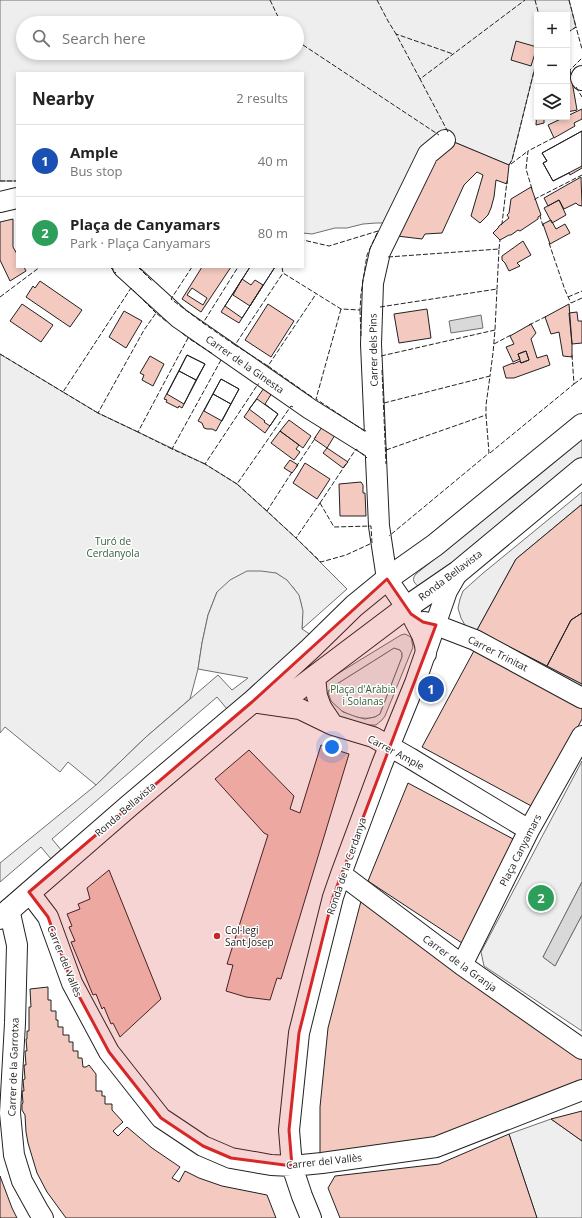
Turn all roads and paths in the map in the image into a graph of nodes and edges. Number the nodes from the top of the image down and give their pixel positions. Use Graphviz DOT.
graph roads {
  1 [pos="582,76"];
  2 [pos="582,80"];
  3 [pos="445,140"];
  4 [pos="16,198"];
  5 [pos="0,202"];
  6 [pos="124,268"];
  7 [pos="582,425"];
  8 [pos="376,450"];
  9 [pos="582,469"];
  10 [pos="458,572"];
  11 [pos="387,579"];
  12 [pos="409,611"];
  13 [pos="340,621"];
  14 [pos="436,625"];
  15 [pos="426,654"];
  16 [pos="315,677"];
  17 [pos="582,698"];
  18 [pos="252,702"];
  19 [pos="333,726"];
  20 [pos="582,736"];
  21 [pos="390,747"];
  22 [pos="529,830"];
  23 [pos="341,874"];
  24 [pos="29,892"];
  25 [pos="4,914"];
  26 [pos="462,965"];
  27 [pos="582,1049"];
  28 [pos="582,1090"];
  29 [pos="292,1166"];
  30 [pos="43,1218"];
  31 [pos="311,1218"];
  1 -- 2 [label="street"];
  3 -- 8 [label="street, Carrer dels Pins"];
  4 -- 5 [label="street"];
  6 -- 8 [label="street, Carrer de la Ginesta"];
  7 -- 11 [label="street, Ronda Bellavista"];
  8 -- 11 [label="street, Carrer dels Pins"];
  9 -- 10 [label="street, Ronda Bellavista"];
  10 -- 12 [label="street, Ronda Bellavista"];
  10 -- 14 [label="street, Ronda de la Cerdanya"];
  11 -- 12 [label="street"];
  11 -- 13 [label="street, Ronda Bellavista"];
  12 -- 14 [label="street, Carrer Trinitat"];
  12 -- 15 [label="street"];
  12 -- 16 [label="street, Ronda Bellavista"];
  13 -- 16 [label="street, Ronda Bellavista"];
  13 -- 18 [label="street, Ronda Bellavista"];
  14 -- 15 [label="street, Ronda de la Cerdanya"];
  14 -- 17 [label="street, Carrer Trinitat"];
  15 -- 21 [label="street, Ronda de la Cerdanya"];
  16 -- 18 [label="street, Ronda Bellavista"];
  16 -- 19 [label="street"];
  18 -- 19 [label="street, Carrer Ample"];
  18 -- 24 [label="street, Ronda Bellavista"];
  19 -- 21 [label="street, Carrer Ample"];
  20 -- 22 [label="street, Plaça Canyamars"];
  21 -- 22 [label="street, Carrer Ample"];
  21 -- 23 [label="street, Ronda de la Cerdanya"];
  22 -- 26 [label="street, Plaça Canyamars"];
  23 -- 26 [label="street, Carrer de la Granja"];
  23 -- 29 [label="street, Ronda de la Cerdanya"];
  24 -- 25 [label="street, Ronda Bellavista"];
  24 -- 29 [label="street, Carrer del Vallès"];
  25 -- 30 [label="street, Carrer de la Garrotxa"];
  26 -- 27 [label="street, Carrer de la Granja"];
  28 -- 29 [label="street, Carrer del Vallès"];
  29 -- 31 [label="street, Ronda de la Cerdanya"];
}
